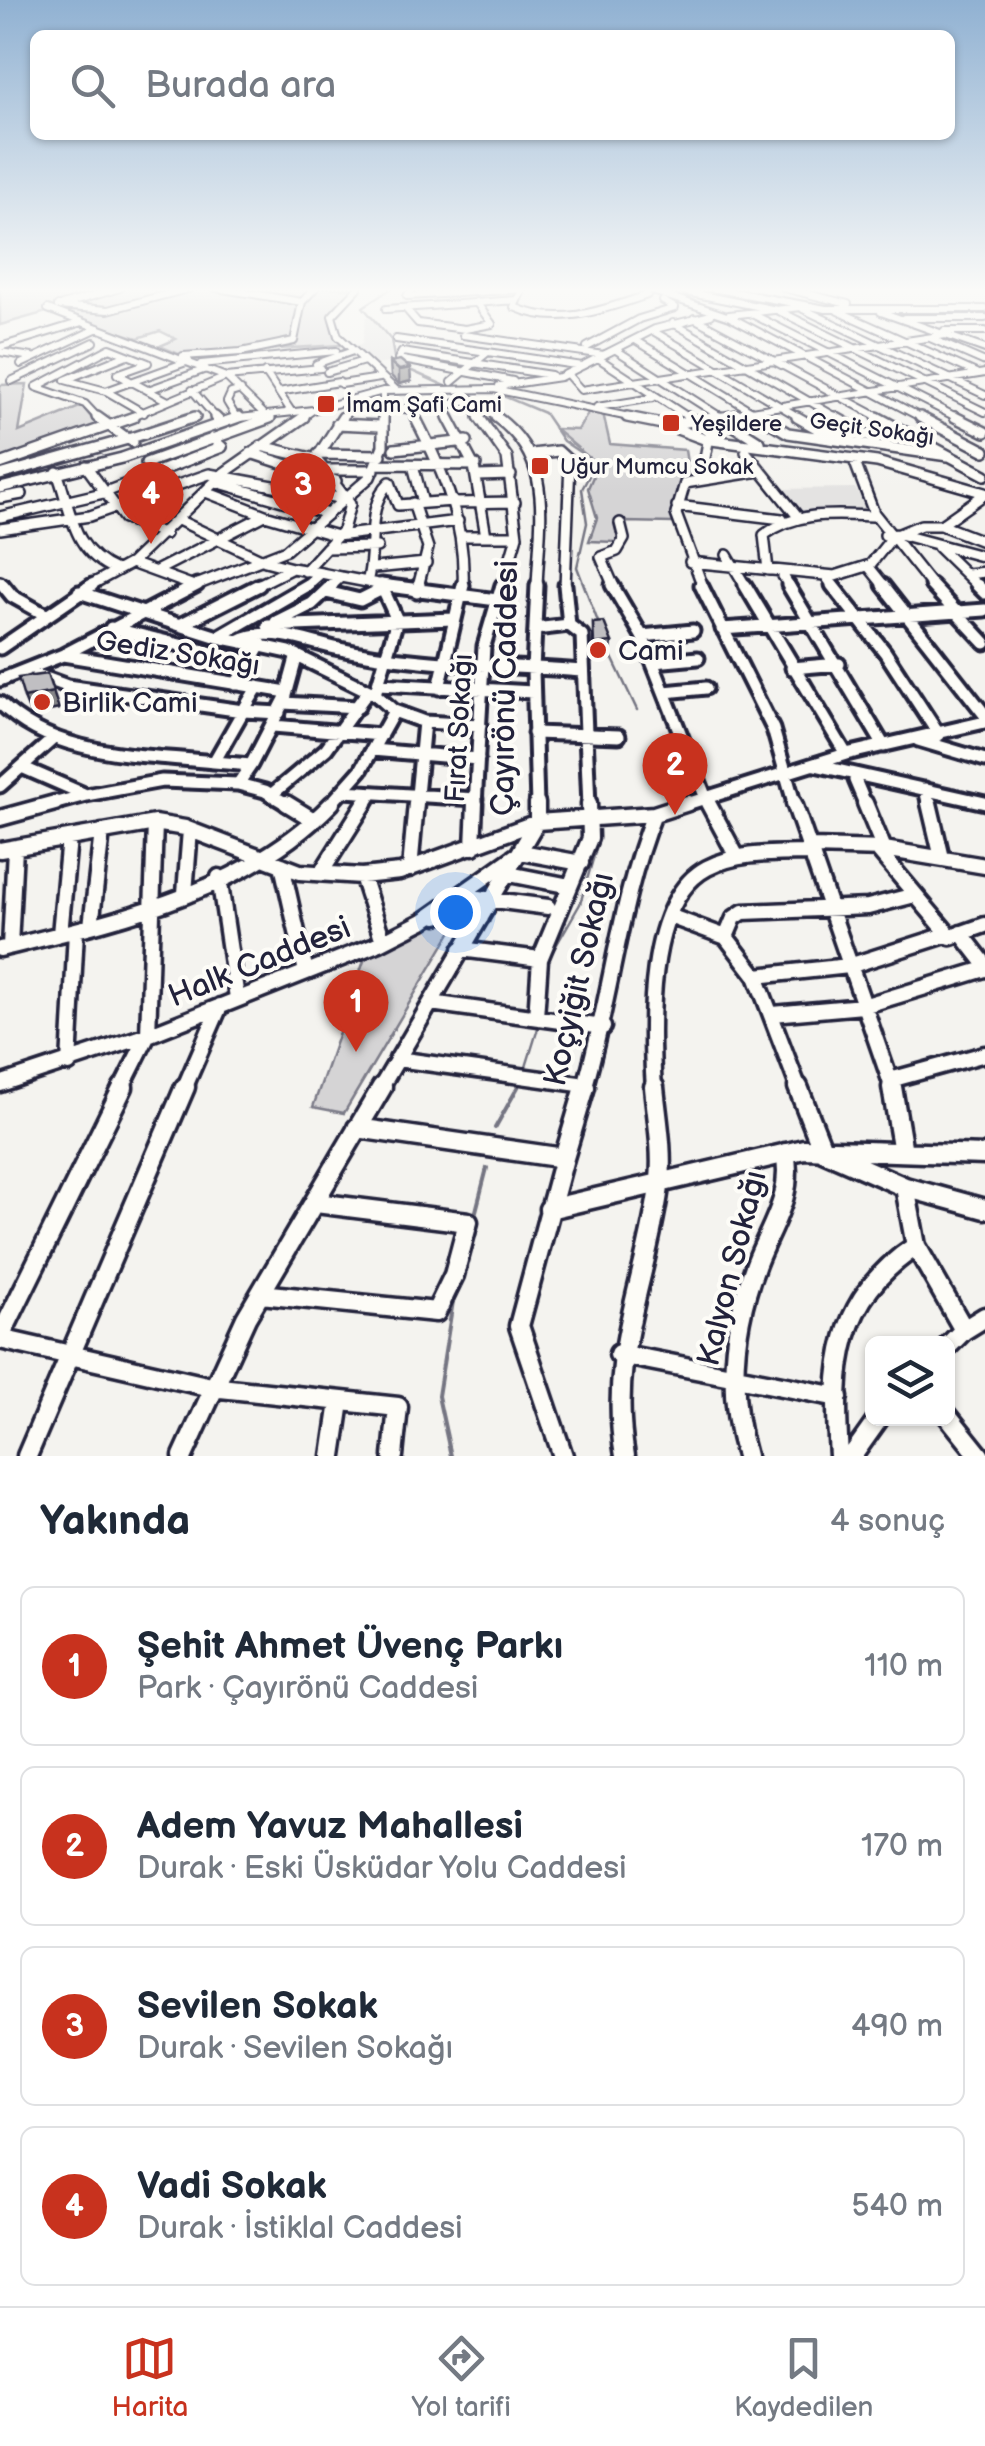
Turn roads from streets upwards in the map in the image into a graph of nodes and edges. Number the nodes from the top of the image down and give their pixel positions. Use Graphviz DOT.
graph roads {
  1 [pos="28,356"];
  2 [pos="64,356"];
  3 [pos="95,356"];
  4 [pos="125,356"];
  5 [pos="129,356"];
  6 [pos="176,356"];
  7 [pos="282,356"];
  8 [pos="311,356"];
  9 [pos="342,356"];
  10 [pos="358,356"];
  11 [pos="399,356"];
  12 [pos="429,356"];
  13 [pos="484,356"];
  14 [pos="515,356"];
  15 [pos="595,356"];
  16 [pos="626,356"];
  17 [pos="662,356"];
  18 [pos="696,356"];
  19 [pos="730,356"];
  20 [pos="763,356"];
  21 [pos="810,356"];
  22 [pos="834,356"];
  23 [pos="869,356"];
  24 [pos="904,356"];
  25 [pos="939,356"];
  26 [pos="32,357"];
  27 [pos="601,357"];
  28 [pos="804,357"];
  29 [pos="253,359"];
  30 [pos="364,361"];
  31 [pos="774,362"];
  32 [pos="148,363"];
  33 [pos="192,363"];
  34 [pos="476,363"];
  35 [pos="20,364"];
  36 [pos="583,366"];
  37 [pos="747,366"];
  38 [pos="206,368"];
  39 [pos="321,368"];
  40 [pos="98,369"];
  41 [pos="721,370"];
  42 [pos="254,372"];
  43 [pos="264,372"];
  44 [pos="462,373"];
  45 [pos="118,374"];
  46 [pos="286,374"];
  47 [pos="693,374"];
  48 [pos="564,375"];
  49 [pos="983,375"];
  50 [pos="226,377"];
  51 [pos="380,378"];
  52 [pos="663,378"];
  53 [pos="951,378"];
  54 [pos="542,380"];
  55 [pos="11,381"];
  56 [pos="132,382"];
  57 [pos="452,382"];
  58 [pos="340,383"];
  59 [pos="524,383"];
  60 [pos="926,383"];
  61 [pos="632,384"];
  62 [pos="896,388"];
  63 [pos="148,390"];
  64 [pos="192,390"];
  65 [pos="241,390"];
  66 [pos="396,390"];
  67 [pos="581,390"];
  68 [pos="383,391"];
  69 [pos="106,392"];
  70 [pos="278,392"];
  71 [pos="870,392"];
  72 [pos="408,393"];
  73 [pos="479,394"];
  74 [pos="985,394"];
  75 [pos="178,396"];
  76 [pos="364,396"];
  77 [pos="841,397"];
  78 [pos="653,398"];
  79 [pos="168,401"];
  80 [pos="347,401"];
  81 [pos="556,401"];
  82 [pos="811,402"];
  83 [pos="385,406"];
  84 [pos="436,407"];
  85 [pos="155,408"];
  86 [pos="780,408"];
  87 [pos="594,409"];
  88 [pos="313,410"];
  89 [pos="412,410"];
  90 [pos="291,411"];
  91 [pos="755,412"];
  92 [pos="985,412"];
  93 [pos="144,413"];
  94 [pos="264,413"];
  95 [pos="194,416"];
  96 [pos="236,417"];
  97 [pos="724,417"];
  98 [pos="219,421"];
  99 [pos="174,422"];
  100 [pos="694,422"];
  101 [pos="337,424"];
  102 [pos="667,425"];
  103 [pos="105,426"];
  104 [pos="380,426"];
  105 [pos="201,428"];
  106 [pos="985,432"];
  107 [pos="866,435"];
  108 [pos="212,438"];
  109 [pos="128,439"];
  110 [pos="921,441"];
  111 [pos="467,442"];
  112 [pos="708,442"];
  113 [pos="725,442"];
  114 [pos="766,445"];
  115 [pos="262,446"];
  116 [pos="431,446"];
  117 [pos="745,448"];
  118 [pos="394,449"];
  119 [pos="145,450"];
  120 [pos="985,451"];
  121 [pos="209,452"];
  122 [pos="251,452"];
  123 [pos="532,454"];
  124 [pos="317,456"];
  125 [pos="948,456"];
  126 [pos="378,460"];
  127 [pos="854,460"];
  128 [pos="0,464"];
  129 [pos="390,464"];
  130 [pos="414,465"];
  131 [pos="476,465"];
  132 [pos="86,466"];
  133 [pos="440,466"];
  134 [pos="326,470"];
  135 [pos="760,470"];
  136 [pos="57,472"];
  137 [pos="153,473"];
  138 [pos="741,473"];
  139 [pos="225,474"];
  140 [pos="0,475"];
  141 [pos="511,475"];
  142 [pos="985,475"];
  143 [pos="478,476"];
  144 [pos="701,479"];
  145 [pos="336,481"];
  146 [pos="390,482"];
  147 [pos="0,488"];
  148 [pos="568,488"];
  149 [pos="206,492"];
  150 [pos="540,492"];
  151 [pos="103,493"];
  152 [pos="985,493"];
  153 [pos="22,494"];
  154 [pos="0,498"];
  155 [pos="345,498"];
  156 [pos="515,499"];
  157 [pos="453,502"];
  158 [pos="481,502"];
  159 [pos="70,503"];
  160 [pos="418,503"];
  161 [pos="398,505"];
  162 [pos="677,506"];
  163 [pos="111,510"];
  164 [pos="374,510"];
  165 [pos="1,514"];
  166 [pos="265,514"];
  167 [pos="328,514"];
  168 [pos="875,516"];
  169 [pos="794,519"];
  170 [pos="73,520"];
  171 [pos="178,520"];
  172 [pos="458,520"];
  173 [pos="620,523"];
  174 [pos="420,525"];
  175 [pos="941,525"];
  176 [pos="310,530"];
  177 [pos="0,531"];
  178 [pos="376,532"];
  179 [pos="165,534"];
  180 [pos="337,536"];
  181 [pos="462,536"];
  182 [pos="486,536"];
  183 [pos="516,536"];
  184 [pos="892,536"];
  185 [pos="223,538"];
  186 [pos="985,542"];
  187 [pos="938,547"];
  188 [pos="326,548"];
  189 [pos="377,548"];
  190 [pos="985,557"];
  191 [pos="729,559"];
  192 [pos="265,561"];
  193 [pos="690,562"];
  194 [pos="131,563"];
  195 [pos="426,563"];
  196 [pos="374,568"];
  197 [pos="868,568"];
  198 [pos="299,569"];
  199 [pos="116,570"];
  200 [pos="158,570"];
  201 [pos="768,570"];
  202 [pos="985,572"];
  203 [pos="320,573"];
  204 [pos="968,574"];
  205 [pos="341,576"];
  206 [pos="783,576"];
  207 [pos="828,578"];
  208 [pos="0,580"];
  209 [pos="367,582"];
  210 [pos="194,586"];
  211 [pos="381,587"];
  212 [pos="79,592"];
  213 [pos="326,592"];
  214 [pos="418,592"];
  215 [pos="985,593"];
  216 [pos="12,596"];
  217 [pos="463,597"];
  218 [pos="496,600"];
  219 [pos="0,603"];
  220 [pos="985,610"];
  221 [pos="960,612"];
  222 [pos="138,613"];
  223 [pos="46,615"];
  224 [pos="906,616"];
  225 [pos="454,619"];
  226 [pos="856,619"];
  227 [pos="397,622"];
  228 [pos="810,622"];
  229 [pos="180,625"];
  230 [pos="569,625"];
  231 [pos="268,626"];
  232 [pos="768,626"];
  233 [pos="110,628"];
  234 [pos="535,629"];
  235 [pos="722,629"];
  236 [pos="693,632"];
  237 [pos="250,634"];
  238 [pos="642,636"];
  239 [pos="218,637"];
  240 [pos="6,639"];
  241 [pos="238,641"];
  242 [pos="985,643"];
  243 [pos="261,644"];
  244 [pos="0,648"];
  245 [pos="389,654"];
  246 [pos="63,655"];
  247 [pos="297,656"];
  248 [pos="444,657"];
  249 [pos="698,658"];
  250 [pos="249,662"];
  251 [pos="654,662"];
  252 [pos="839,664"];
  253 [pos="483,665"];
  254 [pos="792,668"];
  255 [pos="24,670"];
  256 [pos="533,670"];
  257 [pos="581,671"];
  258 [pos="0,680"];
  259 [pos="236,684"];
  260 [pos="257,688"];
  261 [pos="439,688"];
  262 [pos="706,688"];
  263 [pos="374,690"];
  264 [pos="482,691"];
  265 [pos="534,692"];
  266 [pos="664,692"];
  267 [pos="0,703"];
  268 [pos="283,703"];
  269 [pos="358,707"];
  270 [pos="243,711"];
  271 [pos="394,711"];
  272 [pos="985,718"];
  273 [pos="424,722"];
  274 [pos="480,724"];
  275 [pos="273,726"];
  276 [pos="340,732"];
  277 [pos="534,733"];
  278 [pos="381,735"];
  279 [pos="939,735"];
  280 [pos="584,736"];
  281 [pos="619,736"];
  282 [pos="54,738"];
  283 [pos="918,740"];
  284 [pos="884,746"];
  285 [pos="372,750"];
  286 [pos="421,754"];
  287 [pos="846,754"];
  288 [pos="478,759"];
  289 [pos="985,760"];
  290 [pos="214,762"];
  291 [pos="251,764"];
  292 [pos="815,765"];
  293 [pos="24,768"];
  294 [pos="782,776"];
  295 [pos="855,780"];
  296 [pos="238,784"];
  297 [pos="0,786"];
  298 [pos="925,789"];
  299 [pos="344,790"];
  300 [pos="372,792"];
  301 [pos="86,795"];
  302 [pos="271,795"];
  303 [pos="418,796"];
  304 [pos="476,798"];
  305 [pos="706,800"];
  306 [pos="985,803"];
  307 [pos="654,814"];
  308 [pos="0,818"];
  309 [pos="593,818"];
  310 [pos="312,819"];
  311 [pos="537,822"];
  312 [pos="154,824"];
  313 [pos="190,830"];
  314 [pos="102,832"];
  315 [pos="68,838"];
  316 [pos="473,848"];
  317 [pos="7,849"];
  318 [pos="880,849"];
  319 [pos="812,850"];
  320 [pos="521,852"];
  321 [pos="737,857"];
  322 [pos="261,858"];
  323 [pos="942,858"];
  324 [pos="580,862"];
  325 [pos="282,865"];
  326 [pos="985,866"];
  327 [pos="410,869"];
  328 [pos="321,873"];
  329 [pos="508,874"];
  330 [pos="362,876"];
  331 [pos="219,877"];
  332 [pos="570,886"];
  333 [pos="185,893"];
  334 [pos="915,895"];
  335 [pos="495,898"];
  336 [pos="452,900"];
  337 [pos="548,906"];
  338 [pos="830,908"];
  339 [pos="153,910"];
  340 [pos="670,916"];
  341 [pos="481,918"];
  342 [pos="423,921"];
  343 [pos="985,925"];
  344 [pos="76,930"];
  345 [pos="955,933"];
  346 [pos="726,937"];
  347 [pos="383,941"];
  348 [pos="5,948"];
  349 [pos="461,950"];
  350 [pos="540,958"];
  351 [pos="849,966"];
  352 [pos="985,967"];
  353 [pos="306,972"];
  354 [pos="756,976"];
  355 [pos="229,1002"];
  356 [pos="431,1002"];
  357 [pos="863,1006"];
  358 [pos="772,1014"];
  359 [pos="536,1017"];
  360 [pos="603,1027"];
  361 [pos="148,1035"];
  362 [pos="985,1054"];
  363 [pos="396,1059"];
  364 [pos="69,1064"];
  365 [pos="890,1080"];
  366 [pos="0,1084"];
  367 [pos="586,1085"];
  368 [pos="357,1128"];
  369 [pos="821,1147"];
  370 [pos="785,1152"];
  371 [pos="904,1152"];
  372 [pos="985,1155"];
  373 [pos="564,1158"];
  374 [pos="660,1184"];
  375 [pos="905,1187"];
  376 [pos="316,1203"];
  377 [pos="549,1209"];
  378 [pos="985,1209"];
  379 [pos="916,1246"];
  380 [pos="261,1294"];
  381 [pos="985,1317"];
  382 [pos="964,1330"];
  383 [pos="0,1338"];
  384 [pos="955,1339"];
  385 [pos="619,1354"];
  386 [pos="73,1356"];
  387 [pos="731,1374"];
  388 [pos="212,1387"];
  389 [pos="838,1397"];
  390 [pos="340,1402"];
  391 [pos="955,1425"];
  392 [pos="873,1426"];
  393 [pos="28,1456"];
  394 [pos="182,1456"];
  395 [pos="332,1456"];
  396 [pos="393,1456"];
  397 [pos="562,1456"];
  398 [pos="625,1456"];
  399 [pos="746,1456"];
  400 [pos="838,1456"];
  401 [pos="852,1456"];
  402 [pos="980,1456"];
  1 -- 26 [label="street"];
  2 -- 55 [label="street"];
  3 -- 103 [label="street"];
  4 -- 40 [label="street"];
  5 -- 32 [label="street"];
  6 -- 32 [label="street"];
  6 -- 33 [label="street"];
  7 -- 29 [label="street"];
  7 -- 46 [label="street"];
  8 -- 39 [label="street"];
  9 -- 39 [label="street"];
  10 -- 30 [label="street"];
  11 -- 44 [label="street"];
  12 -- 34 [label="street"];
  13 -- 34 [label="street"];
  14 -- 36 [label="street"];
  15 -- 27 [label="street"];
  16 -- 52 [label="street"];
  17 -- 47 [label="street, Geçit Sokağı"];
  18 -- 41 [label="street"];
  19 -- 37 [label="street"];
  20 -- 31 [label="street"];
  21 -- 28 [label="street"];
  22 -- 62 [label="street"];
  23 -- 60 [label="street"];
  24 -- 53 [label="street"];
  25 -- 49 [label="street"];
  26 -- 35 [label="street"];
  27 -- 36 [label="street"];
  27 -- 61 [label="street"];
  28 -- 31 [label="street"];
  28 -- 71 [label="street"];
  29 -- 33 [label="street"];
  29 -- 42 [label="street"];
  30 -- 39 [label="street"];
  30 -- 51 [label="street"];
  31 -- 37 [label="street"];
  31 -- 77 [label="street"];
  32 -- 45 [label="street"];
  33 -- 38 [label="street"];
  33 -- 56 [label="street"];
  34 -- 44 [label="street"];
  34 -- 48 [label="street"];
  36 -- 48 [label="street"];
  37 -- 41 [label="street"];
  37 -- 82 [label="street"];
  38 -- 50 [label="street"];
  38 -- 63 [label="street"];
  39 -- 46 [label="street"];
  39 -- 58 [label="street"];
  40 -- 45 [label="street"];
  40 -- 69 [label="street"];
  41 -- 47 [label="street"];
  41 -- 86 [label="street"];
  42 -- 43 [label="street"];
  42 -- 50 [label="street"];
  43 -- 46 [label="street"];
  43 -- 70 [label="street"];
  44 -- 57 [label="street"];
  44 -- 59 [label="street"];
  45 -- 56 [label="street"];
  47 -- 52 [label="street"];
  47 -- 91 [label="street, Geçit Sokağı"];
  48 -- 54 [label="street"];
  48 -- 67 [label="street"];
  49 -- 53 [label="street"];
  50 -- 64 [label="street"];
  50 -- 65 [label="street"];
  51 -- 58 [label="street"];
  51 -- 66 [label="street"];
  52 -- 61 [label="street"];
  52 -- 97 [label="street"];
  53 -- 60 [label="street"];
  53 -- 74 [label="street"];
  54 -- 59 [label="street"];
  54 -- 81 [label="street"];
  56 -- 63 [label="street"];
  56 -- 69 [label="street"];
  58 -- 70 [label="street"];
  58 -- 80 [label="street"];
  59 -- 73 [label="street"];
  60 -- 62 [label="street"];
  60 -- 92 [label="street"];
  61 -- 67 [label="street"];
  61 -- 78 [label="street"];
  62 -- 71 [label="street"];
  62 -- 106 [label="street"];
  63 -- 79 [label="street"];
  64 -- 75 [label="street"];
  64 -- 98 [label="street"];
  65 -- 94 [label="street"];
  65 -- 96 [label="street"];
  66 -- 68 [label="street"];
  66 -- 72 [label="street"];
  67 -- 87 [label="street"];
  68 -- 76 [label="street"];
  68 -- 83 [label="street"];
  69 -- 93 [label="street"];
  70 -- 90 [label="street"];
  71 -- 77 [label="street"];
  71 -- 120 [label="street"];
  72 -- 73 [label="street"];
  72 -- 83 [label="street"];
  72 -- 84 [label="street"];
  73 -- 81 [label="street"];
  73 -- 84 [label="street"];
  73 -- 123 [label="street, Çayırönü Caddesi"];
  73 -- 141 [label="street, Fırat Sokağı"];
  75 -- 79 [label="street"];
  75 -- 95 [label="street"];
  76 -- 80 [label="street"];
  76 -- 101 [label="street"];
  77 -- 82 [label="street"];
  77 -- 110 [label="street"];
  78 -- 87 [label="street"];
  78 -- 100 [label="street"];
  79 -- 85 [label="street"];
  80 -- 88 [label="street"];
  81 -- 87 [label="street"];
  82 -- 86 [label="street"];
  82 -- 107 [label="street"];
  83 -- 89 [label="street"];
  83 -- 104 [label="street"];
  84 -- 89 [label="street"];
  84 -- 111 [label="street"];
  85 -- 93 [label="street"];
  85 -- 99 [label="street"];
  86 -- 91 [label="street"];
  86 -- 107 [label="street"];
  87 -- 102 [label="street"];
  88 -- 90 [label="street"];
  88 -- 115 [label="street"];
  89 -- 116 [label="street"];
  90 -- 94 [label="street"];
  90 -- 108 [label="street"];
  91 -- 97 [label="street"];
  91 -- 125 [label="street, Geçit Sokağı"];
  93 -- 103 [label="street"];
  94 -- 96 [label="street"];
  95 -- 99 [label="street"];
  95 -- 105 [label="street"];
  96 -- 98 [label="street"];
  97 -- 100 [label="street"];
  97 -- 114 [label="street"];
  98 -- 105 [label="street"];
  99 -- 109 [label="street"];
  100 -- 102 [label="street"];
  100 -- 113 [label="street"];
  101 -- 104 [label="street"];
  101 -- 124 [label="street"];
  102 -- 112 [label="street"];
  103 -- 109 [label="street"];
  103 -- 128 [label="street"];
  104 -- 126 [label="street"];
  105 -- 119 [label="street"];
  107 -- 110 [label="street"];
  108 -- 121 [label="street"];
  108 -- 137 [label="street"];
  109 -- 119 [label="street"];
  109 -- 140 [label="street"];
  110 -- 125 [label="street"];
  111 -- 116 [label="street"];
  111 -- 131 [label="street"];
  112 -- 113 [label="street"];
  112 -- 144 [label="street"];
  113 -- 117 [label="street"];
  114 -- 117 [label="street"];
  114 -- 127 [label="street"];
  115 -- 122 [label="street"];
  115 -- 124 [label="street"];
  116 -- 118 [label="street"];
  116 -- 133 [label="street"];
  117 -- 135 [label="street"];
  117 -- 138 [label="street"];
  118 -- 126 [label="street"];
  118 -- 129 [label="street"];
  119 -- 132 [label="street"];
  121 -- 137 [label="street"];
  121 -- 139 [label="street"];
  122 -- 139 [label="street"];
  122 -- 145 [label="street"];
  123 -- 148 [label="street"];
  123 -- 150 [label="street, Çayırönü Caddesi"];
  124 -- 126 [label="street"];
  124 -- 134 [label="street"];
  125 -- 142 [label="street"];
  126 -- 129 [label="street"];
  126 -- 134 [label="street"];
  126 -- 155 [label="street"];
  127 -- 152 [label="street"];
  127 -- 168 [label="street"];
  129 -- 130 [label="street"];
  129 -- 146 [label="street"];
  130 -- 133 [label="street"];
  130 -- 160 [label="street"];
  131 -- 133 [label="street"];
  131 -- 143 [label="street"];
  132 -- 136 [label="street"];
  132 -- 151 [label="street"];
  133 -- 157 [label="street"];
  134 -- 145 [label="street"];
  135 -- 138 [label="street"];
  135 -- 169 [label="street"];
  136 -- 147 [label="street"];
  136 -- 159 [label="street"];
  137 -- 151 [label="street"];
  138 -- 144 [label="street"];
  139 -- 149 [label="street"];
  139 -- 155 [label="street"];
  139 -- 163 [label="street"];
  139 -- 167 [label="street"];
  141 -- 143 [label="street"];
  141 -- 156 [label="street, Fırat Sokağı"];
  143 -- 158 [label="street"];
  144 -- 162 [label="street"];
  145 -- 155 [label="street"];
  146 -- 161 [label="street"];
  146 -- 164 [label="street"];
  148 -- 150 [label="street"];
  148 -- 230 [label="street"];
  149 -- 166 [label="street"];
  149 -- 171 [label="street"];
  150 -- 156 [label="street"];
  150 -- 234 [label="street, Çayırönü Caddesi"];
  151 -- 159 [label="street"];
  151 -- 163 [label="street"];
  152 -- 175 [label="street"];
  153 -- 154 [label="street"];
  155 -- 167 [label="street"];
  155 -- 180 [label="street"];
  156 -- 158 [label="street"];
  156 -- 183 [label="street, Fırat Sokağı"];
  157 -- 158 [label="street"];
  157 -- 160 [label="street"];
  157 -- 172 [label="street"];
  158 -- 182 [label="street"];
  159 -- 165 [label="street"];
  159 -- 170 [label="street"];
  160 -- 161 [label="street"];
  160 -- 174 [label="street"];
  161 -- 164 [label="street"];
  162 -- 169 [label="street"];
  162 -- 193 [label="street"];
  163 -- 170 [label="street"];
  163 -- 179 [label="street"];
  164 -- 178 [label="street"];
  165 -- 177 [label="street"];
  166 -- 176 [label="street"];
  166 -- 185 [label="street"];
  167 -- 176 [label="street"];
  168 -- 169 [label="street"];
  168 -- 184 [label="street"];
  169 -- 201 [label="street"];
  170 -- 177 [label="street"];
  170 -- 199 [label="street"];
  171 -- 179 [label="street"];
  171 -- 185 [label="street"];
  172 -- 174 [label="street"];
  172 -- 181 [label="street"];
  173 -- 238 [label="street"];
  174 -- 178 [label="street"];
  174 -- 195 [label="street"];
  175 -- 184 [label="street"];
  175 -- 186 [label="street"];
  176 -- 180 [label="street"];
  176 -- 192 [label="street"];
  178 -- 180 [label="street"];
  178 -- 189 [label="street"];
  179 -- 194 [label="street"];
  180 -- 188 [label="street"];
  181 -- 182 [label="street"];
  181 -- 217 [label="street"];
  182 -- 183 [label="street"];
  183 -- 218 [label="street, Fırat Sokağı"];
  184 -- 187 [label="street"];
  184 -- 197 [label="street"];
  184 -- 221 [label="street"];
  185 -- 192 [label="street"];
  185 -- 200 [label="street"];
  187 -- 190 [label="street"];
  187 -- 204 [label="street"];
  188 -- 189 [label="street"];
  188 -- 198 [label="street"];
  189 -- 196 [label="street"];
  191 -- 193 [label="street"];
  191 -- 201 [label="street"];
  191 -- 232 [label="street"];
  192 -- 198 [label="street"];
  192 -- 210 [label="street"];
  193 -- 235 [label="street"];
  194 -- 199 [label="street"];
  194 -- 200 [label="street"];
  195 -- 196 [label="street"];
  195 -- 214 [label="street"];
  196 -- 209 [label="street"];
  197 -- 207 [label="street"];
  197 -- 224 [label="street"];
  198 -- 203 [label="street"];
  198 -- 229 [label="street"];
  199 -- 212 [label="street"];
  200 -- 210 [label="street"];
  201 -- 206 [label="street"];
  202 -- 204 [label="street"];
  203 -- 205 [label="street"];
  203 -- 239 [label="street"];
  204 -- 215 [label="street"];
  205 -- 209 [label="street"];
  205 -- 213 [label="street"];
  206 -- 207 [label="street"];
  206 -- 228 [label="street"];
  207 -- 226 [label="street"];
  208 -- 216 [label="street"];
  209 -- 211 [label="street"];
  210 -- 222 [label="street"];
  211 -- 213 [label="street"];
  211 -- 214 [label="street"];
  211 -- 227 [label="street"];
  212 -- 222 [label="street"];
  212 -- 223 [label="street"];
  213 -- 231 [label="street"];
  214 -- 217 [label="street"];
  216 -- 219 [label="street"];
  216 -- 223 [label="street"];
  217 -- 218 [label="street"];
  217 -- 225 [label="street"];
  218 -- 253 [label="street, Fırat Sokağı"];
  220 -- 221 [label="street"];
  221 -- 224 [label="street"];
  221 -- 242 [label="street"];
  222 -- 229 [label="street"];
  222 -- 233 [label="street"];
  223 -- 240 [label="street"];
  224 -- 226 [label="street"];
  224 -- 272 [label="street"];
  225 -- 227 [label="street"];
  225 -- 248 [label="street"];
  226 -- 228 [label="street"];
  226 -- 279 [label="street"];
  227 -- 231 [label="street"];
  227 -- 245 [label="street"];
  228 -- 232 [label="street"];
  228 -- 252 [label="street"];
  229 -- 239 [label="street"];
  230 -- 234 [label="street"];
  230 -- 257 [label="street"];
  231 -- 237 [label="street"];
  232 -- 235 [label="street"];
  232 -- 254 [label="street"];
  233 -- 246 [label="street"];
  233 -- 250 [label="street"];
  234 -- 256 [label="street, Çayırönü Caddesi"];
  235 -- 294 [label="street"];
  236 -- 238 [label="street"];
  237 -- 241 [label="street"];
  237 -- 245 [label="street"];
  238 -- 251 [label="street"];
  239 -- 241 [label="street"];
  240 -- 244 [label="street"];
  241 -- 243 [label="street"];
  243 -- 247 [label="street"];
  243 -- 250 [label="street"];
  245 -- 248 [label="street"];
  245 -- 263 [label="street"];
  246 -- 255 [label="street"];
  246 -- 259 [label="street, Gediz Sokağı"];
  247 -- 263 [label="street"];
  247 -- 268 [label="street"];
  248 -- 253 [label="street"];
  248 -- 261 [label="street"];
  249 -- 251 [label="street"];
  250 -- 259 [label="street"];
  251 -- 266 [label="street"];
  252 -- 254 [label="street"];
  252 -- 284 [label="street"];
  253 -- 256 [label="street"];
  253 -- 264 [label="street, Fırat Sokağı"];
  254 -- 287 [label="street"];
  255 -- 258 [label="street"];
  255 -- 270 [label="street"];
  256 -- 257 [label="street"];
  256 -- 265 [label="street, Çayırönü Caddesi"];
  257 -- 280 [label="street"];
  259 -- 260 [label="street, Gediz Sokağı"];
  260 -- 268 [label="street, Gediz Sokağı"];
  260 -- 270 [label="street"];
  261 -- 263 [label="street"];
  261 -- 264 [label="street"];
  262 -- 266 [label="street"];
  263 -- 269 [label="street"];
  263 -- 271 [label="street"];
  264 -- 265 [label="street"];
  264 -- 274 [label="street, Fırat Sokağı"];
  265 -- 277 [label="street, Çayırönü Caddesi"];
  266 -- 305 [label="street"];
  267 -- 282 [label="street"];
  268 -- 269 [label="street"];
  268 -- 270 [label="street"];
  268 -- 275 [label="street"];
  269 -- 276 [label="street"];
  270 -- 290 [label="street"];
  271 -- 273 [label="street"];
  271 -- 278 [label="street"];
  272 -- 279 [label="street"];
  273 -- 274 [label="street"];
  273 -- 286 [label="street"];
  274 -- 288 [label="street, Fırat Sokağı"];
  275 -- 276 [label="street"];
  275 -- 291 [label="street"];
  276 -- 278 [label="street"];
  276 -- 302 [label="street"];
  277 -- 280 [label="street"];
  277 -- 311 [label="street, Çayırönü Caddesi"];
  278 -- 285 [label="street"];
  279 -- 283 [label="street"];
  280 -- 281 [label="street"];
  280 -- 309 [label="street"];
  282 -- 290 [label="street"];
  282 -- 293 [label="street"];
  283 -- 284 [label="street"];
  283 -- 289 [label="street"];
  284 -- 287 [label="street"];
  285 -- 286 [label="street"];
  285 -- 299 [label="street"];
  286 -- 288 [label="street"];
  286 -- 303 [label="street"];
  287 -- 292 [label="street"];
  288 -- 304 [label="street, Fırat Sokağı"];
  290 -- 291 [label="street"];
  291 -- 296 [label="street"];
  292 -- 294 [label="street"];
  292 -- 295 [label="street"];
  293 -- 297 [label="street"];
  293 -- 301 [label="street"];
  294 -- 305 [label="street"];
  294 -- 319 [label="street"];
  295 -- 298 [label="street"];
  295 -- 318 [label="street"];
  296 -- 301 [label="street"];
  296 -- 302 [label="street"];
  298 -- 306 [label="street"];
  298 -- 323 [label="street"];
  299 -- 300 [label="street"];
  299 -- 310 [label="street"];
  300 -- 303 [label="street"];
  300 -- 328 [label="street"];
  301 -- 308 [label="street"];
  302 -- 310 [label="street"];
  303 -- 304 [label="street"];
  303 -- 327 [label="street"];
  304 -- 316 [label="street, Fırat Sokağı"];
  305 -- 307 [label="street"];
  305 -- 321 [label="street"];
  307 -- 309 [label="street"];
  307 -- 360 [label="street, Koçyiğit Sokağı"];
  309 -- 311 [label="street"];
  309 -- 324 [label="street"];
  310 -- 322 [label="street"];
  311 -- 316 [label="street"];
  311 -- 320 [label="street, Çayırönü Caddesi"];
  312 -- 313 [label="street"];
  312 -- 314 [label="street"];
  312 -- 339 [label="street"];
  313 -- 322 [label="street"];
  313 -- 333 [label="street"];
  314 -- 315 [label="street"];
  314 -- 344 [label="street"];
  315 -- 317 [label="street"];
  315 -- 344 [label="street"];
  316 -- 327 [label="street"];
  317 -- 348 [label="street"];
  318 -- 319 [label="street"];
  318 -- 323 [label="street"];
  318 -- 334 [label="street"];
  319 -- 321 [label="street"];
  319 -- 338 [label="street"];
  320 -- 324 [label="street"];
  320 -- 329 [label="street, Çayırönü Caddesi"];
  320 -- 336 [label="street, Halk Caddesi"];
  321 -- 340 [label="street"];
  322 -- 325 [label="street"];
  322 -- 331 [label="street"];
  323 -- 326 [label="street"];
  324 -- 332 [label="street"];
  325 -- 328 [label="street"];
  325 -- 353 [label="street"];
  327 -- 330 [label="street"];
  328 -- 330 [label="street"];
  329 -- 332 [label="street"];
  329 -- 335 [label="street, Çayırönü Caddesi"];
  330 -- 347 [label="street"];
  331 -- 333 [label="street"];
  331 -- 355 [label="street"];
  332 -- 350 [label="street"];
  333 -- 339 [label="street"];
  334 -- 338 [label="street"];
  334 -- 345 [label="street"];
  335 -- 336 [label="street"];
  335 -- 337 [label="street"];
  335 -- 341 [label="street, Çayırönü Caddesi"];
  336 -- 342 [label="street, Halk Caddesi"];
  338 -- 346 [label="street"];
  338 -- 351 [label="street"];
  339 -- 344 [label="street"];
  339 -- 361 [label="street"];
  340 -- 346 [label="street"];
  340 -- 374 [label="street"];
  341 -- 342 [label="street"];
  341 -- 349 [label="street, Çayırönü Caddesi"];
  342 -- 347 [label="street, Halk Caddesi"];
  343 -- 345 [label="street"];
  344 -- 348 [label="street"];
  344 -- 364 [label="street"];
  345 -- 351 [label="street"];
  345 -- 352 [label="street"];
  346 -- 354 [label="street"];
  347 -- 353 [label="street, Halk Caddesi"];
  349 -- 350 [label="street"];
  349 -- 356 [label="street, Çayırönü Caddesi"];
  350 -- 359 [label="street"];
  351 -- 354 [label="street"];
  351 -- 357 [label="street"];
  352 -- 357 [label="street"];
  353 -- 355 [label="street, Halk Caddesi"];
  354 -- 358 [label="street"];
  355 -- 361 [label="street, Halk Caddesi"];
  355 -- 386 [label="street"];
  356 -- 359 [label="street"];
  356 -- 363 [label="street, Çayırönü Caddesi"];
  357 -- 358 [label="street"];
  357 -- 365 [label="street"];
  358 -- 369 [label="street"];
  359 -- 360 [label="street"];
  360 -- 367 [label="street, Koçyiğit Sokağı"];
  361 -- 364 [label="street, Halk Caddesi"];
  361 -- 383 [label="street"];
  362 -- 365 [label="street"];
  363 -- 367 [label="street"];
  363 -- 368 [label="street, Çayırönü Caddesi"];
  364 -- 366 [label="street, Halk Caddesi"];
  365 -- 371 [label="street"];
  367 -- 373 [label="street, Koçyiğit Sokağı"];
  368 -- 373 [label="street"];
  368 -- 376 [label="street, Çayırönü Caddesi"];
  369 -- 370 [label="street"];
  369 -- 371 [label="street"];
  369 -- 375 [label="street"];
  370 -- 374 [label="street"];
  370 -- 387 [label="street, Kalyon Sokağı"];
  371 -- 372 [label="street"];
  373 -- 377 [label="street, Koçyiğit Sokağı"];
  374 -- 377 [label="street"];
  374 -- 385 [label="street"];
  375 -- 378 [label="street"];
  375 -- 379 [label="street"];
  376 -- 380 [label="street, Çayırönü Caddesi"];
  376 -- 380 [label="street"];
  377 -- 397 [label="street, Koçyiğit Sokağı"];
  379 -- 382 [label="street"];
  379 -- 389 [label="street"];
  380 -- 388 [label="street, Çayırönü Caddesi"];
  381 -- 382 [label="street"];
  382 -- 384 [label="street"];
  383 -- 386 [label="street"];
  385 -- 387 [label="street"];
  385 -- 398 [label="street"];
  386 -- 388 [label="street"];
  386 -- 393 [label="street"];
  387 -- 389 [label="street"];
  387 -- 399 [label="street, Kalyon Sokağı"];
  388 -- 390 [label="street"];
  388 -- 394 [label="street, Çayırönü Caddesi"];
  389 -- 400 [label="street"];
  390 -- 395 [label="street"];
  390 -- 396 [label="street"];
  391 -- 402 [label="street"];
  392 -- 401 [label="street"];
}
